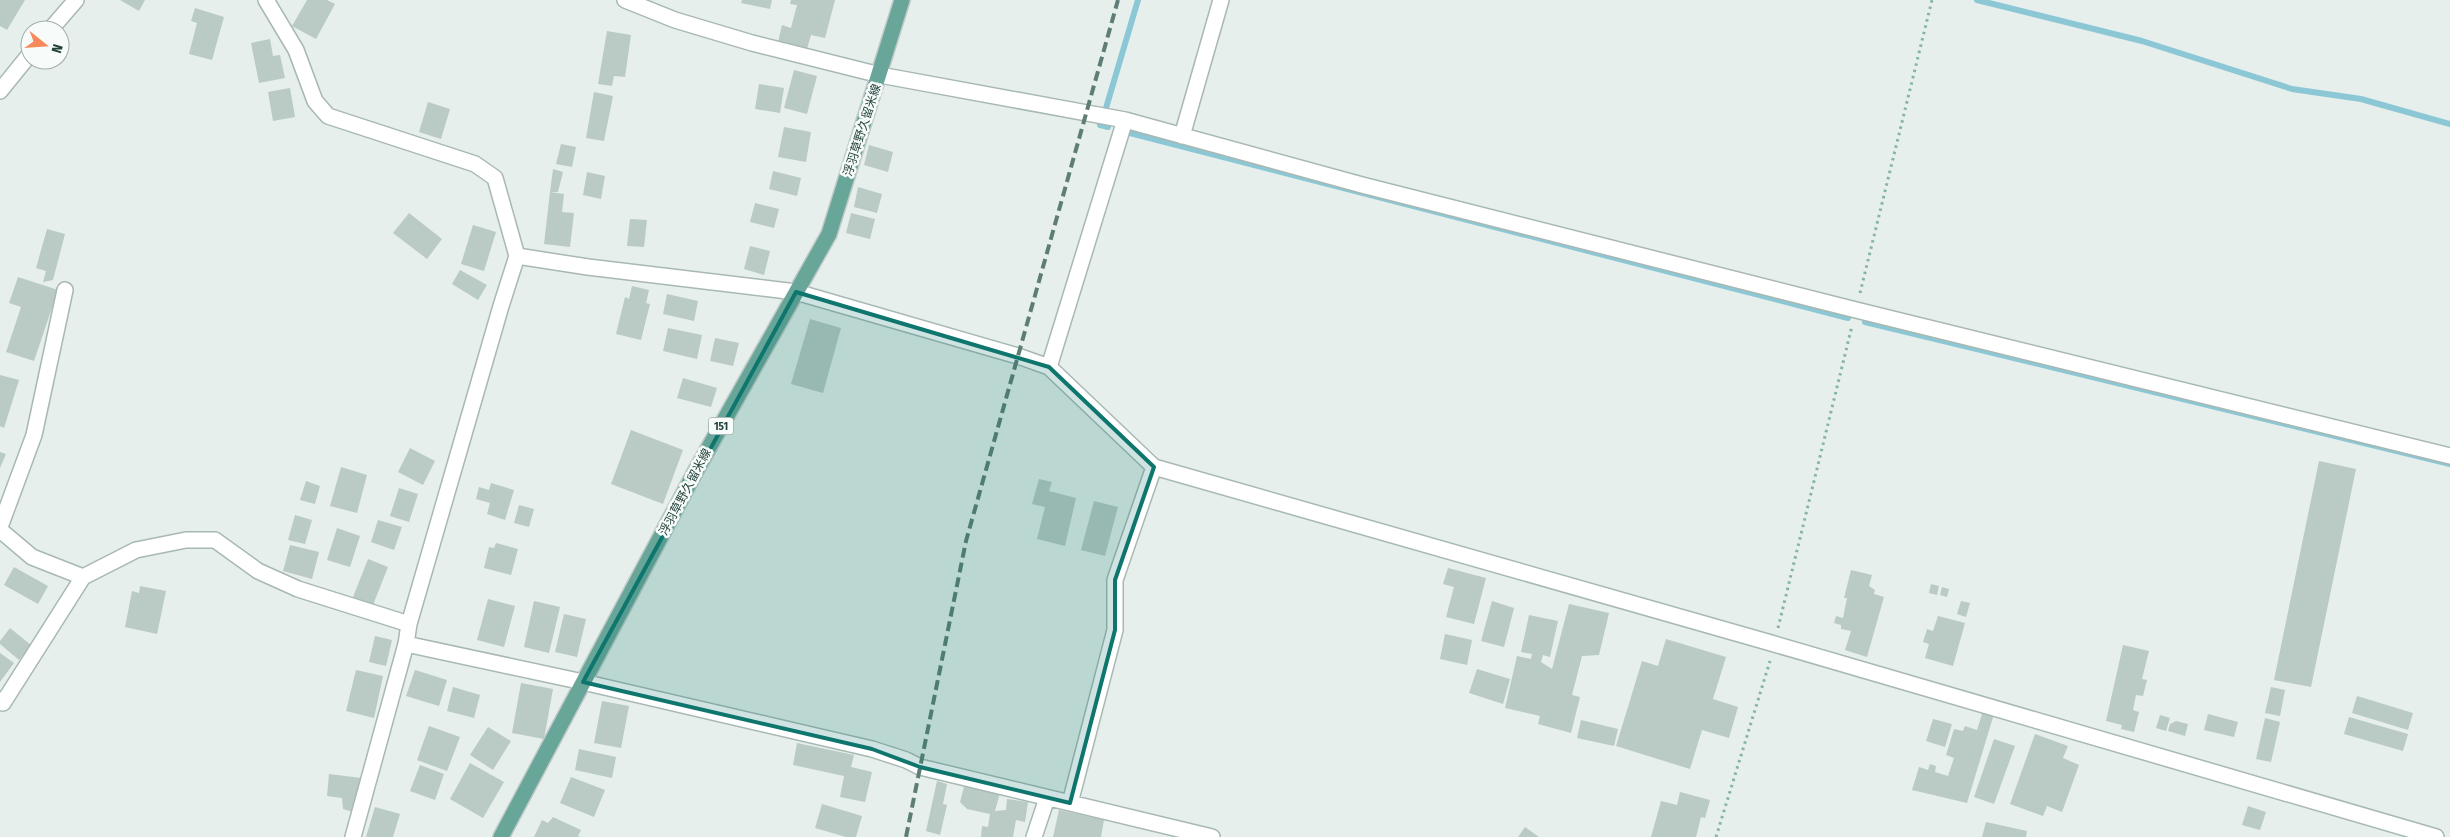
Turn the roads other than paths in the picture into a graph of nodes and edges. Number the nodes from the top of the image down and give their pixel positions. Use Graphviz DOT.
graph roads {
  1 [pos="76,0"];
  2 [pos="266,0"];
  3 [pos="625,0"];
  4 [pos="902,0"];
  5 [pos="1222,0"];
  6 [pos="59,20"];
  7 [pos="20,66"];
  8 [pos="880,75"];
  9 [pos="0,91"];
  10 [pos="1125,120"];
  11 [pos="1182,136"];
  12 [pos="517,256"];
  13 [pos="66,290"];
  14 [pos="796,292"];
  15 [pos="1049,367"];
  16 [pos="2450,456"];
  17 [pos="1154,467"];
  18 [pos="0,528"];
  19 [pos="83,578"];
  20 [pos="409,624"];
  21 [pos="406,644"];
  22 [pos="583,682"];
  23 [pos="0,700"];
  24 [pos="1047,798"];
  25 [pos="1070,803"];
  26 [pos="354,837"];
  27 [pos="501,837"];
  28 [pos="1034,837"];
  29 [pos="1212,837"];
  30 [pos="2436,837"];
  1 -- 6 [label="street"];
  2 -- 12 [label="street"];
  3 -- 8 [label="street"];
  4 -- 8 [label="main road, 浮羽草野久留米線 / 151"];
  5 -- 11 [label="street"];
  7 -- 9 [label="street"];
  8 -- 10 [label="street"];
  8 -- 14 [label="main road, 浮羽草野久留米線 / 151"];
  10 -- 11 [label="street"];
  10 -- 15 [label="street"];
  11 -- 16 [label="street"];
  12 -- 14 [label="street"];
  12 -- 20 [label="street"];
  13 -- 18 [label="street"];
  14 -- 15 [label="street"];
  14 -- 22 [label="main road, 浮羽草野久留米線 / 151"];
  15 -- 17 [label="street"];
  17 -- 25 [label="street"];
  17 -- 30 [label="street"];
  18 -- 19 [label="street"];
  19 -- 20 [label="street"];
  19 -- 23 [label="street"];
  20 -- 21 [label="street"];
  21 -- 22 [label="street"];
  21 -- 26 [label="street"];
  22 -- 24 [label="street"];
  22 -- 27 [label="main road, 浮羽草野久留米線 / 151"];
  24 -- 25 [label="street"];
  24 -- 28 [label="street"];
  25 -- 29 [label="street"];
}
